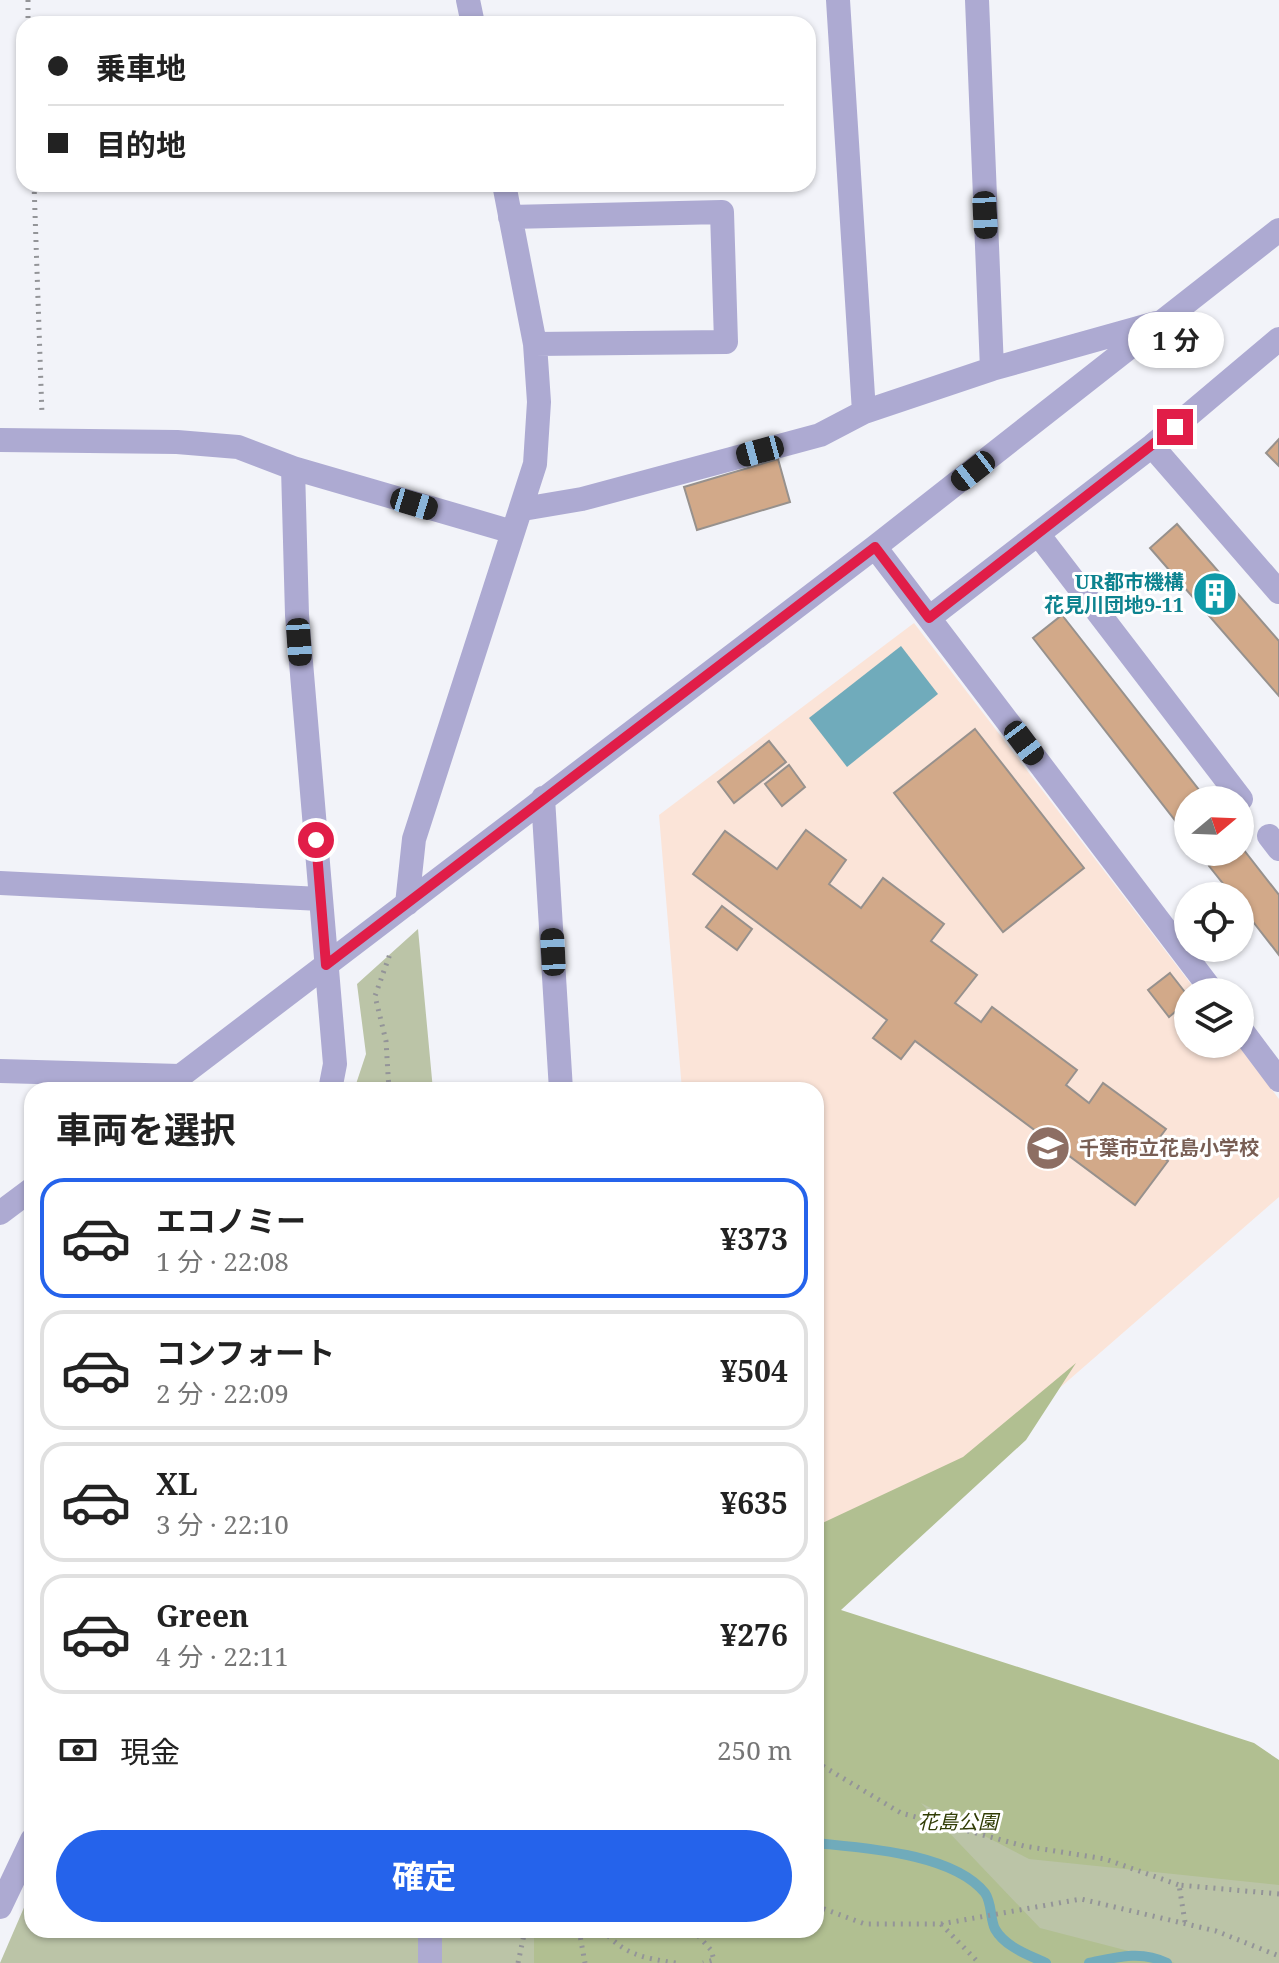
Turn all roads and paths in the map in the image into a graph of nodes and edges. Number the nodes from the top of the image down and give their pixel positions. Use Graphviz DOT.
graph roads {
  1 [pos="838,0"];
  2 [pos="977,0"];
  3 [pos="34,192"];
  4 [pos="505,192"];
  5 [pos="510,217"];
  6 [pos="1279,230"];
  7 [pos="1169,320"];
  8 [pos="535,344"];
  9 [pos="1275,352"];
  10 [pos="992,369"];
  11 [pos="864,412"];
  12 [pos="0,440"];
  13 [pos="43,440"];
  14 [pos="1152,446"];
  15 [pos="293,468"];
  16 [pos="518,520"];
  17 [pos="1038,534"];
  18 [pos="875,547"];
  19 [pos="1279,592"];
  20 [pos="929,618"];
  21 [pos="1231,786"];
  22 [pos="543,798"];
  23 [pos="0,883"];
  24 [pos="321,899"];
  25 [pos="407,904"];
  26 [pos="396,947"];
  27 [pos="326,965"];
  28 [pos="1202,978"];
  29 [pos="1254,1047"];
  30 [pos="0,1071"];
  31 [pos="1279,1080"];
  32 [pos="157,1082"];
  33 [pos="172,1082"];
  34 [pos="332,1082"];
  35 [pos="389,1082"];
  36 [pos="561,1082"];
  37 [pos="824,1767"];
  38 [pos="24,1857"];
  39 [pos="1179,1885"];
  40 [pos="1279,1894"];
  41 [pos="0,1907"];
  42 [pos="824,1909"];
  43 [pos="1185,1923"];
  44 [pos="941,1924"];
  45 [pos="430,1938"];
  46 [pos="523,1938"];
  47 [pos="580,1938"];
  48 [pos="610,1938"];
  49 [pos="700,1938"];
  50 [pos="1279,1956"];
  51 [pos="430,1963"];
  52 [pos="518,1963"];
  53 [pos="585,1963"];
  54 [pos="676,1963"];
  55 [pos="703,1963"];
  56 [pos="979,1963"];
  1 -- 11 [label="street"];
  2 -- 10 [label="street"];
  3 -- 13 [label="path"];
  4 -- 5 [label="street"];
  5 -- 8 [label="street"];
  5 -- 8 [label="street"];
  6 -- 7 [label="street"];
  7 -- 10 [label="street"];
  7 -- 18 [label="street"];
  8 -- 16 [label="street"];
  9 -- 14 [label="street"];
  10 -- 11 [label="street"];
  11 -- 16 [label="street"];
  12 -- 13 [label="street"];
  13 -- 15 [label="street"];
  14 -- 17 [label="street"];
  14 -- 19 [label="street"];
  15 -- 16 [label="street"];
  15 -- 24 [label="street"];
  16 -- 25 [label="street"];
  17 -- 20 [label="street"];
  17 -- 21 [label="street"];
  18 -- 20 [label="street"];
  18 -- 22 [label="street"];
  20 -- 28 [label="street"];
  22 -- 25 [label="street"];
  22 -- 36 [label="street"];
  23 -- 24 [label="street"];
  24 -- 27 [label="street"];
  25 -- 27 [label="street"];
  26 -- 35 [label="path"];
  27 -- 33 [label="street"];
  27 -- 34 [label="street"];
  29 -- 31 [label="street"];
  30 -- 32 [label="street"];
  37 -- 39 [label="path"];
  38 -- 41 [label="street"];
  39 -- 40 [label="path"];
  39 -- 43 [label="path"];
  42 -- 44 [label="path"];
  43 -- 44 [label="path"];
  43 -- 50 [label="path"];
  44 -- 56 [label="path"];
  45 -- 51 [label="street"];
  46 -- 52 [label="path"];
  47 -- 53 [label="path"];
  48 -- 54 [label="path"];
  49 -- 55 [label="path"];
}
